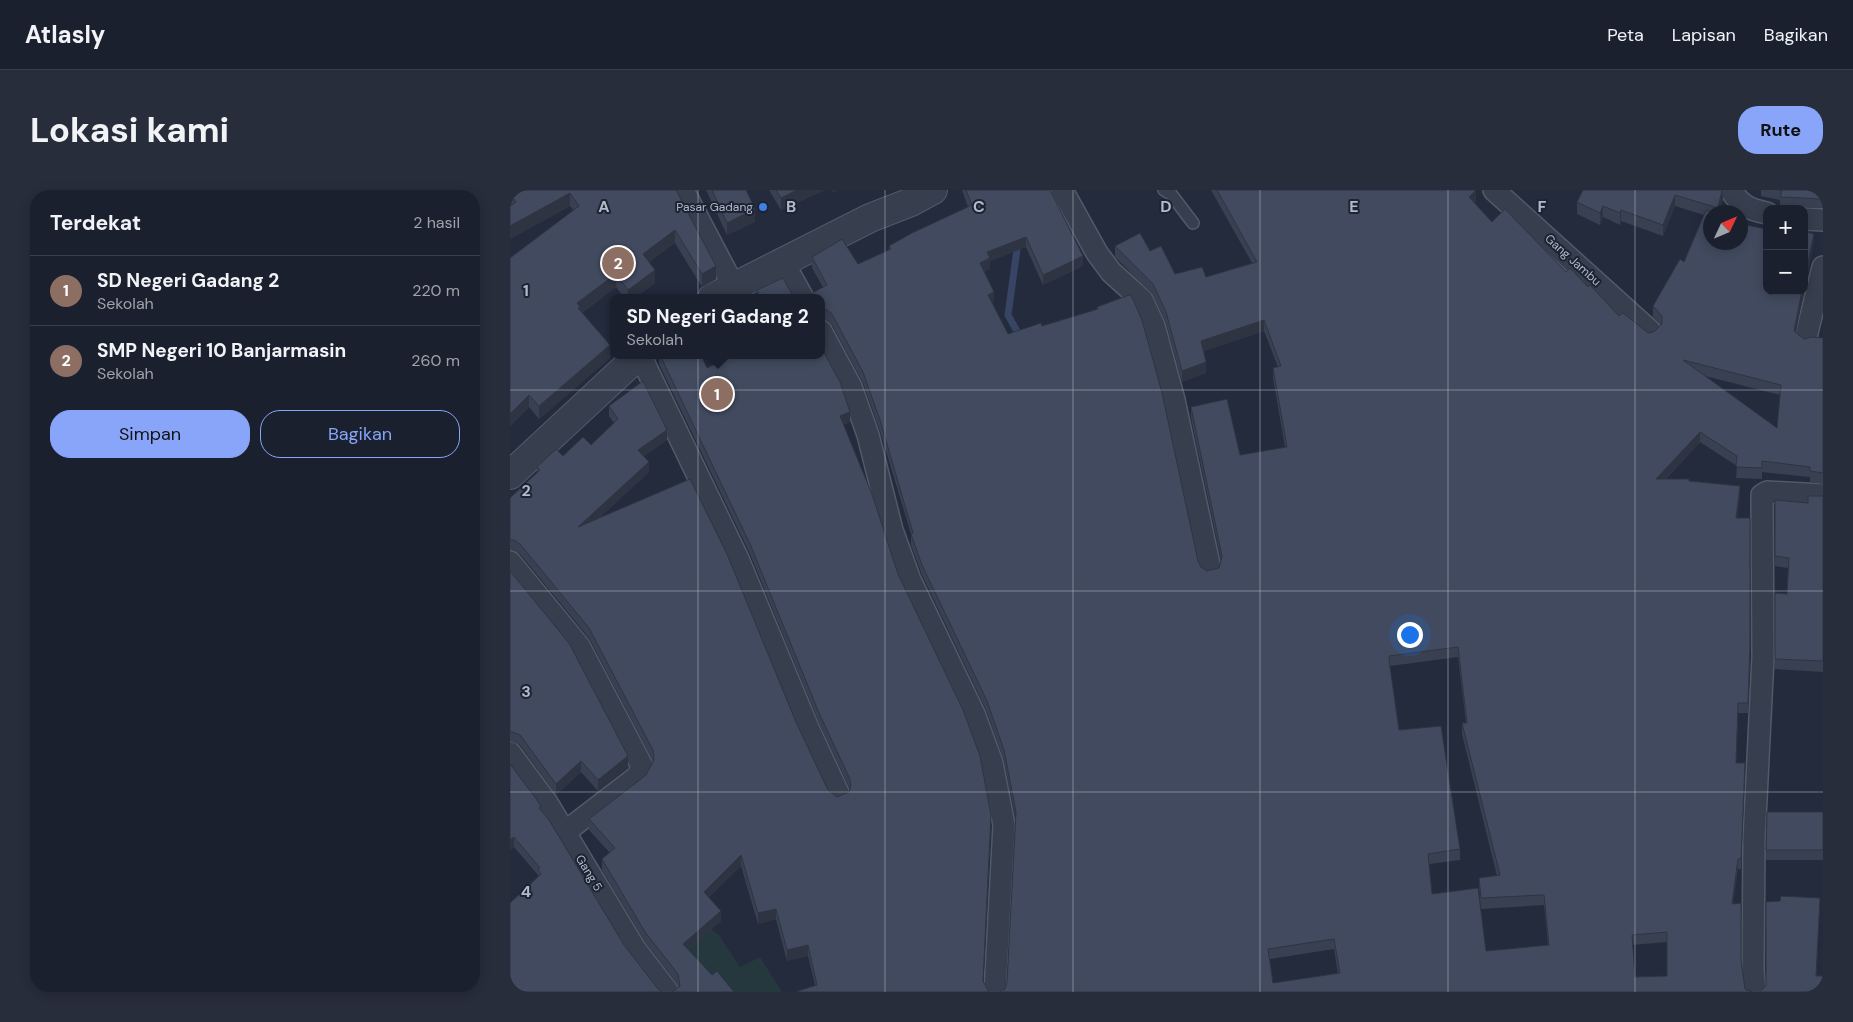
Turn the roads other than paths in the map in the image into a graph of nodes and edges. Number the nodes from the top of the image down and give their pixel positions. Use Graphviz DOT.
graph roads {
  1 [pos="683,190"];
  2 [pos="933,190"];
  3 [pos="1062,190"];
  4 [pos="1164,190"];
  5 [pos="1494,190"];
  6 [pos="1731,190"];
  7 [pos="1763,212"];
  8 [pos="1808,219"];
  9 [pos="1823,220"];
  10 [pos="1193,223"];
  11 [pos="783,262"];
  12 [pos="1823,267"];
  13 [pos="723,292"];
  14 [pos="801,294"];
  15 [pos="1650,332"];
  16 [pos="1806,337"];
  17 [pos="825,339"];
  18 [pos="635,359"];
  19 [pos="641,359"];
  20 [pos="510,475"];
  21 [pos="1823,495"];
  22 [pos="510,562"];
  23 [pos="1210,569"];
  24 [pos="510,753"];
  25 [pos="839,795"];
  26 [pos="565,832"];
  27 [pos="668,992"];
  28 [pos="995,992"];
  29 [pos="1755,992"];
  1 -- 13 [label="street"];
  2 -- 11 [label="street"];
  3 -- 23 [label="street"];
  4 -- 10 [label="lane"];
  5 -- 15 [label="street, Gang Jambu"];
  6 -- 7 [label="street"];
  8 -- 9 [label="street"];
  11 -- 13 [label="street"];
  11 -- 14 [label="street"];
  12 -- 16 [label="street"];
  17 -- 28 [label="street"];
  18 -- 20 [label="street"];
  19 -- 25 [label="street"];
  21 -- 29 [label="street"];
  22 -- 26 [label="street"];
  24 -- 26 [label="street, Gang 5"];
  26 -- 27 [label="street, Gang 5"];
}
